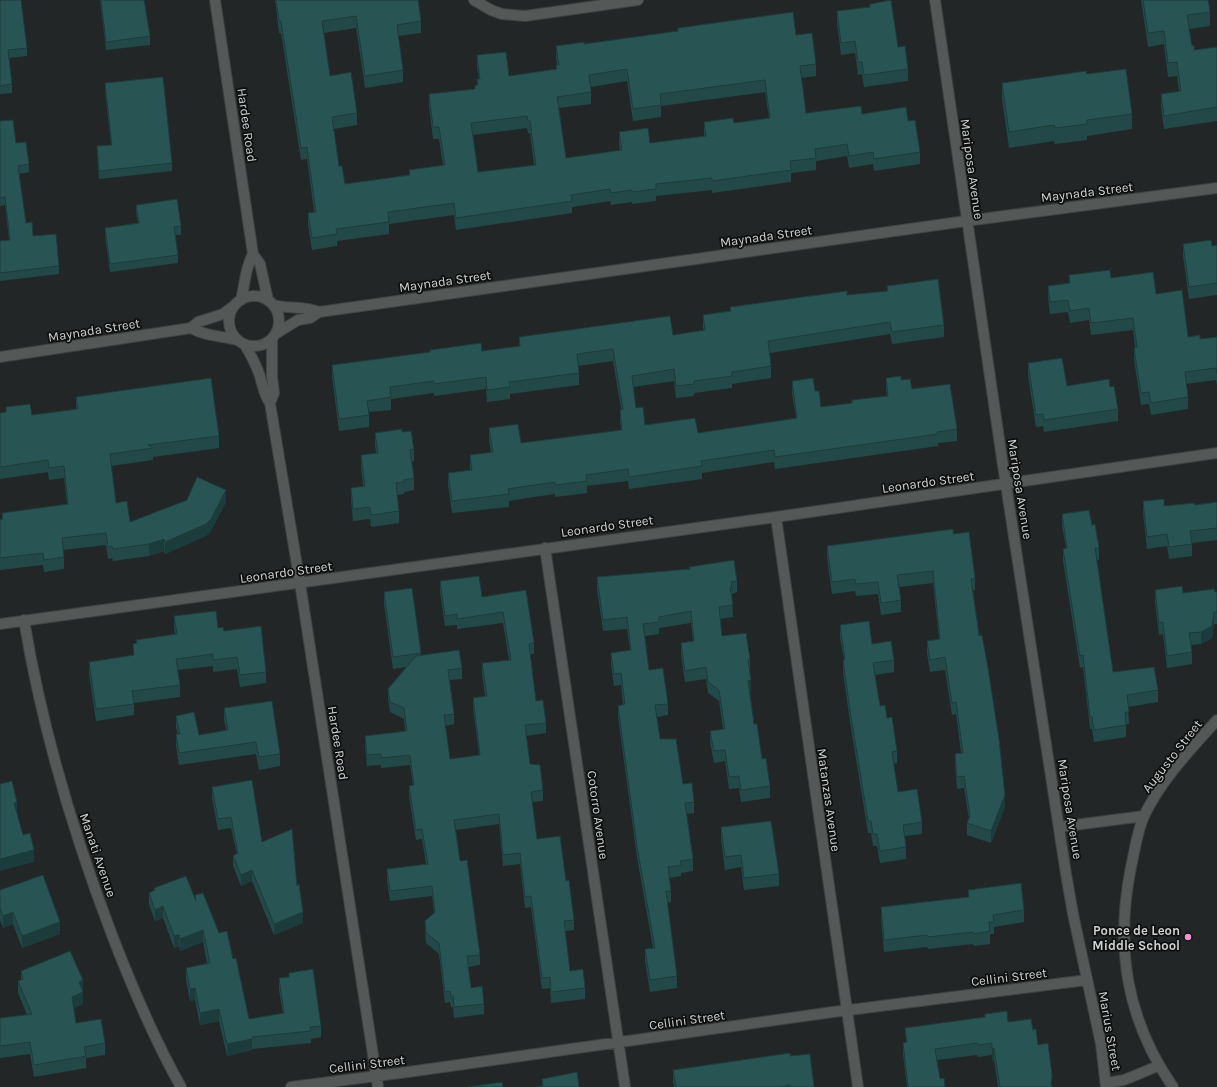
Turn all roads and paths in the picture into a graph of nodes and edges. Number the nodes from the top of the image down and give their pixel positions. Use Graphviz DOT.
graph roads {
  1 [pos="215,0"];
  2 [pos="638,0"];
  3 [pos="935,0"];
  4 [pos="476,2"];
  5 [pos="1217,188"];
  6 [pos="966,221"];
  7 [pos="253,254"];
  8 [pos="238,302"];
  9 [pos="271,303"];
  10 [pos="320,312"];
  11 [pos="191,328"];
  12 [pos="275,336"];
  13 [pos="241,342"];
  14 [pos="0,357"];
  15 [pos="270,403"];
  16 [pos="1217,453"];
  17 [pos="1006,484"];
  18 [pos="776,517"];
  19 [pos="545,548"];
  20 [pos="300,582"];
  21 [pos="24,620"];
  22 [pos="0,624"];
  23 [pos="1217,720"];
  24 [pos="1144,816"];
  25 [pos="1059,826"];
  26 [pos="1087,980"];
  27 [pos="846,1011"];
  28 [pos="618,1043"];
  29 [pos="1158,1066"];
  30 [pos="377,1076"];
  31 [pos="1106,1085"];
  32 [pos="181,1087"];
  33 [pos="291,1087"];
  34 [pos="378,1087"];
  35 [pos="625,1087"];
  36 [pos="858,1087"];
  37 [pos="1173,1087"];
  1 -- 7 [label="street, Hardee Road"];
  2 -- 4 [label="street"];
  3 -- 6 [label="street, Mariposa Avenue"];
  5 -- 6 [label="street, Maynada Street"];
  6 -- 10 [label="street, Maynada Street"];
  6 -- 17 [label="street, Mariposa Avenue"];
  7 -- 8 [label="street, Hardee Road"];
  7 -- 9 [label="street, Hardee Road"];
  8 -- 9 [label="street"];
  8 -- 11 [label="street, Maynada Street"];
  8 -- 13 [label="street"];
  9 -- 10 [label="street, Maynada Street"];
  9 -- 12 [label="street"];
  10 -- 12 [label="street, Maynada Street"];
  11 -- 13 [label="street, Maynada Street"];
  11 -- 14 [label="street, Maynada Street"];
  12 -- 13 [label="street"];
  12 -- 15 [label="street, Hardee Road"];
  13 -- 15 [label="street, Hardee Road"];
  15 -- 20 [label="street, Hardee Road"];
  16 -- 17 [label="street, Leonardo Street"];
  17 -- 18 [label="street, Leonardo Street"];
  17 -- 25 [label="street, Mariposa Avenue"];
  18 -- 19 [label="street, Leonardo Street"];
  18 -- 27 [label="street, Matanzas Avenue"];
  19 -- 20 [label="street, Leonardo Street"];
  19 -- 28 [label="street, Cotorro Avenue"];
  20 -- 21 [label="street, Leonardo Street"];
  20 -- 30 [label="street, Hardee Road"];
  21 -- 22 [label="street, Leonardo Street"];
  21 -- 32 [label="street, Manati Avenue"];
  23 -- 24 [label="street, Augusto Street"];
  24 -- 25 [label="street"];
  24 -- 29 [label="street, Augusto Street"];
  25 -- 26 [label="street, Mariposa Avenue"];
  26 -- 27 [label="street, Cellini Street"];
  26 -- 31 [label="street, Marius Street"];
  27 -- 28 [label="street, Cellini Street"];
  27 -- 36 [label="street, Matanzas Avenue"];
  28 -- 30 [label="street, Cellini Street"];
  28 -- 35 [label="street, Cotorro Avenue"];
  29 -- 31 [label="street"];
  29 -- 37 [label="street, Augusto Street"];
  30 -- 33 [label="street, Cellini Street"];
  30 -- 34 [label="street, Hardee Road"];
}
